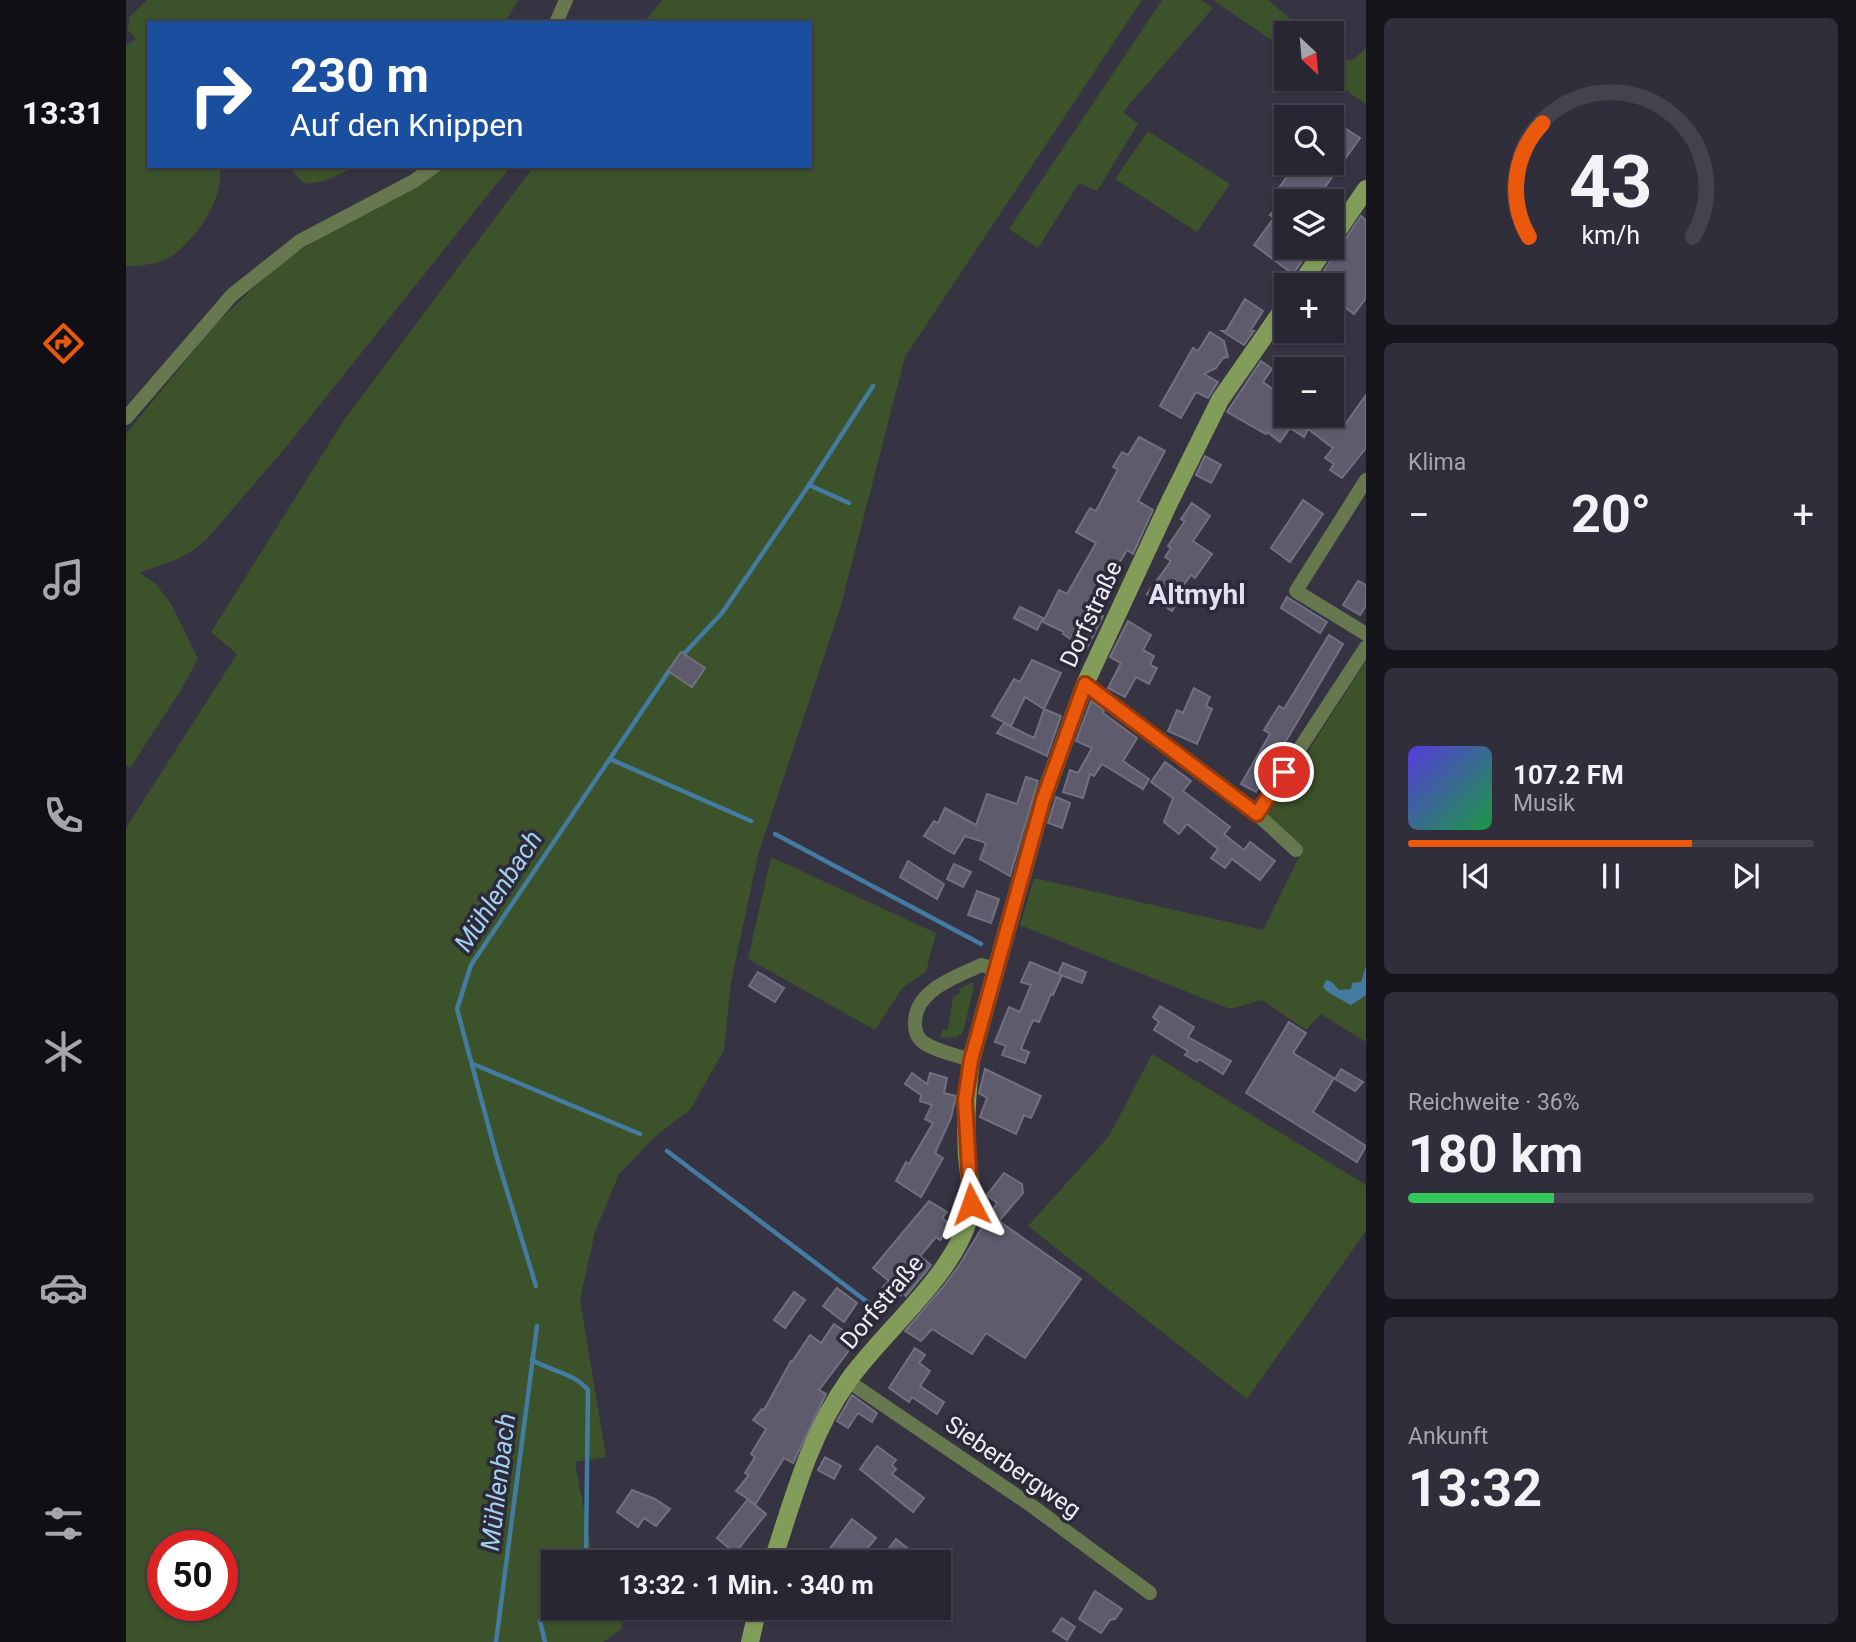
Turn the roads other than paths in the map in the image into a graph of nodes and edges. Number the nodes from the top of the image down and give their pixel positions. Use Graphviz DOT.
graph roads {
  1 [pos="566,0"];
  2 [pos="557,21"];
  3 [pos="432,168"];
  4 [pos="1366,190"];
  5 [pos="1344,222"];
  6 [pos="1274,321"];
  7 [pos="126,418"];
  8 [pos="1366,480"];
  9 [pos="1366,634"];
  10 [pos="1366,647"];
  11 [pos="1085,684"];
  12 [pos="1257,814"];
  13 [pos="1296,850"];
  14 [pos="997,969"];
  15 [pos="971,1060"];
  16 [pos="848,1381"];
  17 [pos="776,1550"];
  18 [pos="1150,1593"];
  19 [pos="755,1620"];
  20 [pos="750,1642"];
  1 -- 2 [label="street"];
  3 -- 7 [label="street"];
  4 -- 5 [label="main road"];
  6 -- 11 [label="main road, Dorfstraße"];
  8 -- 9 [label="street"];
  10 -- 12 [label="street"];
  11 -- 12 [label="street"];
  11 -- 14 [label="main road, Dorfstraße"];
  12 -- 13 [label="street"];
  14 -- 15 [label="main road, Dorfstraße"];
  14 -- 15 [label="street"];
  15 -- 16 [label="main road, Dorfstraße"];
  16 -- 17 [label="main road, Dorfstraße"];
  16 -- 18 [label="street, Sieberbergweg"];
  19 -- 20 [label="main road"];
}
